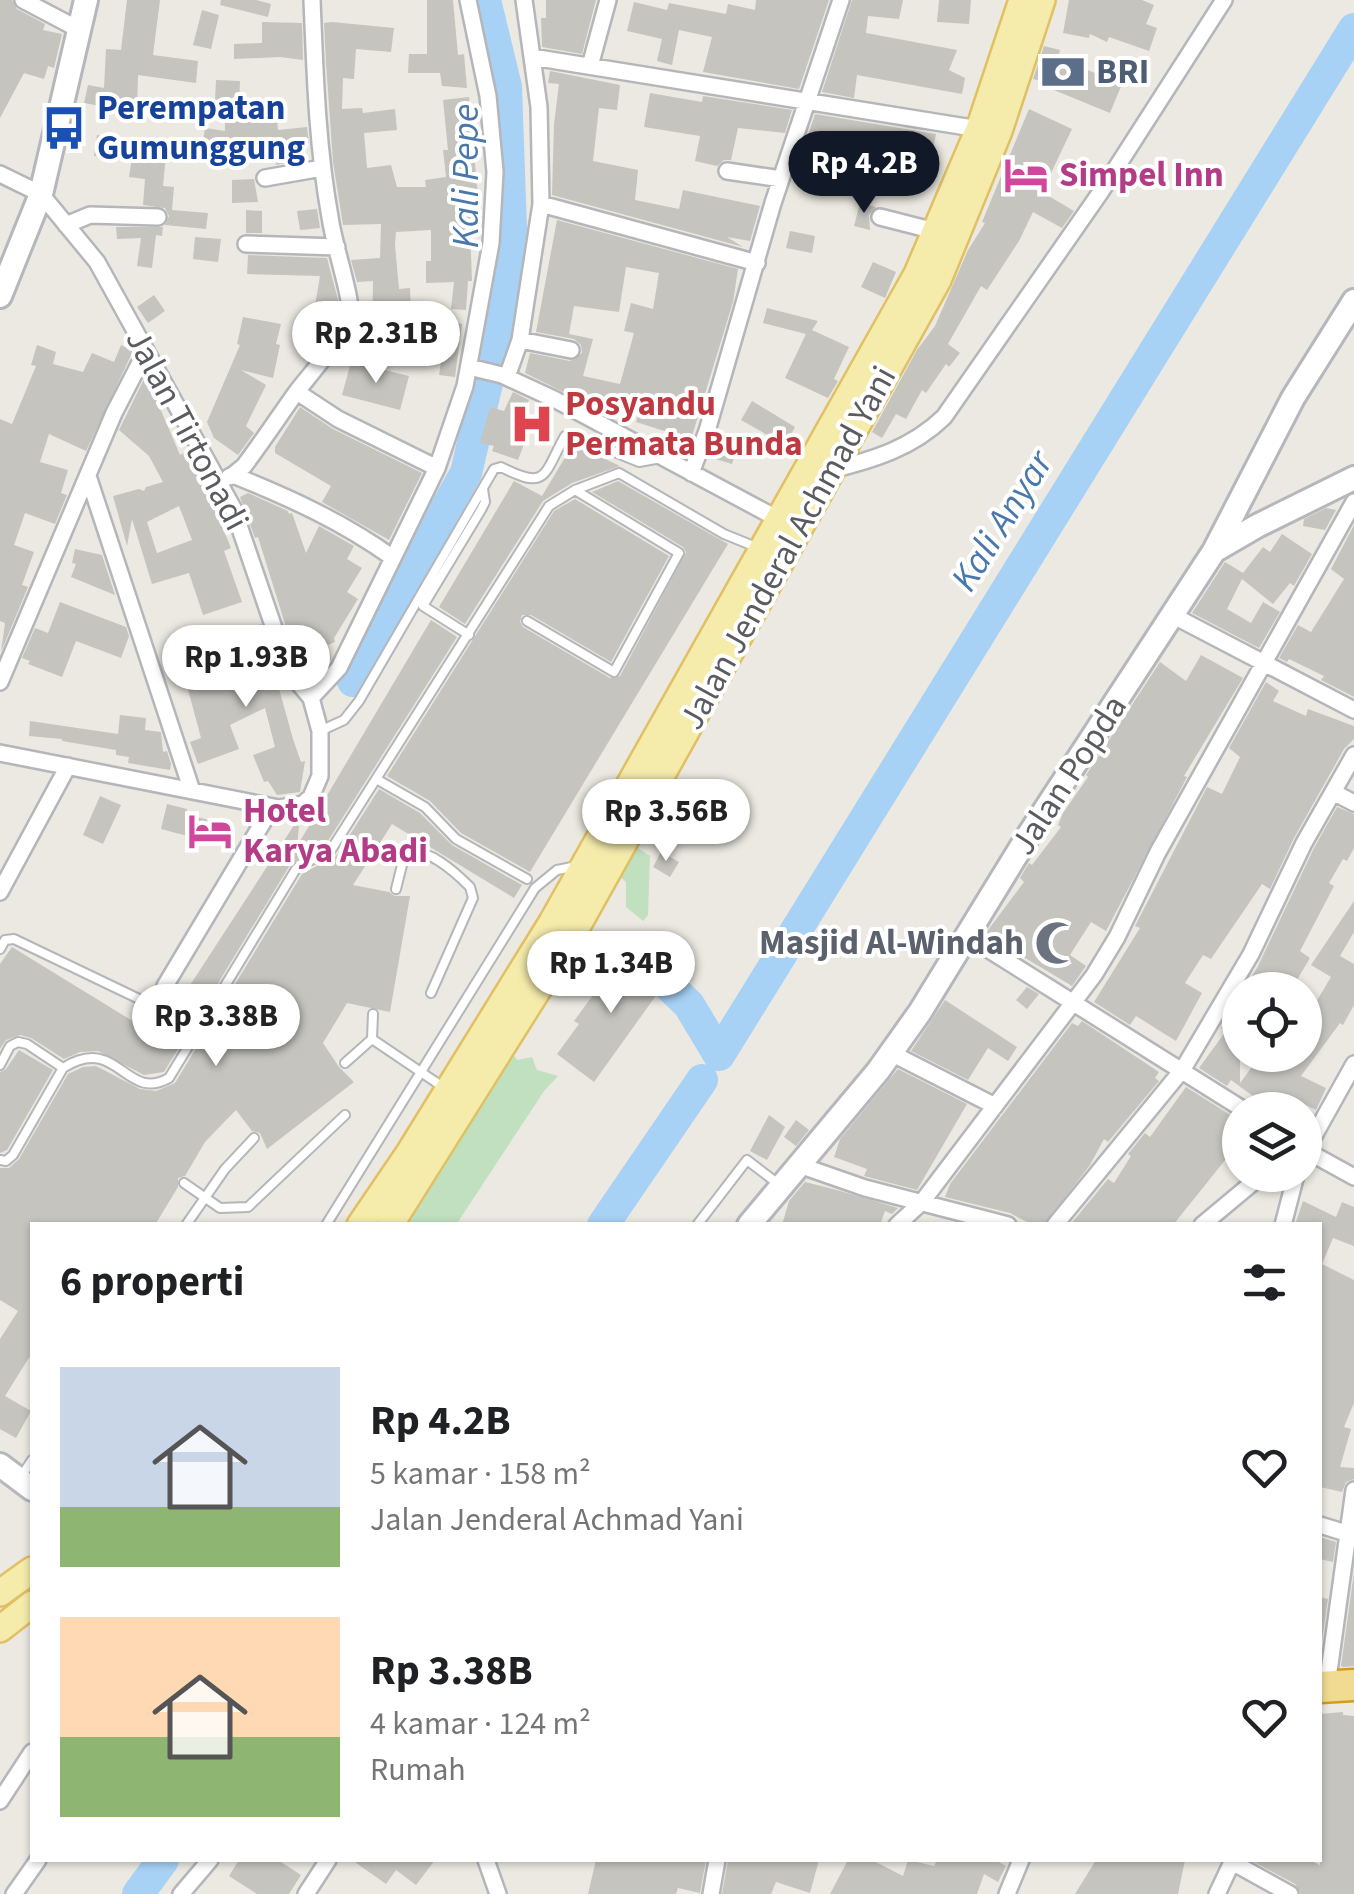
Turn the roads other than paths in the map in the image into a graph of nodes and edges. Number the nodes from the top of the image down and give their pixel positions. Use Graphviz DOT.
graph roads {
  1 [pos="23,0"];
  2 [pos="86,0"];
  3 [pos="312,0"];
  4 [pos="468,0"];
  5 [pos="524,0"];
  6 [pos="608,0"];
  7 [pos="841,0"];
  8 [pos="1022,0"];
  9 [pos="1042,0"];
  10 [pos="1224,0"];
  11 [pos="78,30"];
  12 [pos="532,57"];
  13 [pos="590,66"];
  14 [pos="809,100"];
  15 [pos="979,129"];
  16 [pos="322,168"];
  17 [pos="727,171"];
  18 [pos="0,174"];
  19 [pos="264,178"];
  20 [pos="781,180"];
  21 [pos="41,194"];
  22 [pos="541,204"];
  23 [pos="880,216"];
  24 [pos="158,217"];
  25 [pos="66,225"];
  26 [pos="946,234"];
  27 [pos="246,244"];
  28 [pos="337,247"];
  29 [pos="757,263"];
  30 [pos="0,296"];
  31 [pos="1354,301"];
  32 [pos="520,340"];
  33 [pos="146,350"];
  34 [pos="570,350"];
  35 [pos="491,372"];
  36 [pos="296,392"];
  37 [pos="663,458"];
  38 [pos="437,468"];
  39 [pos="831,470"];
  40 [pos="691,473"];
  41 [pos="88,476"];
  42 [pos="226,478"];
  43 [pos="1354,478"];
  44 [pos="482,489"];
  45 [pos="575,490"];
  46 [pos="1354,502"];
  47 [pos="780,520"];
  48 [pos="763,549"];
  49 [pos="1214,551"];
  50 [pos="393,558"];
  51 [pos="1172,614"];
  52 [pos="527,622"];
  53 [pos="469,635"];
  54 [pos="1264,663"];
  55 [pos="0,682"];
  56 [pos="311,698"];
  57 [pos="1354,710"];
  58 [pos="684,712"];
  59 [pos="320,732"];
  60 [pos="0,753"];
  61 [pos="1354,755"];
  62 [pos="68,766"];
  63 [pos="378,780"];
  64 [pos="192,791"];
  65 [pos="1333,792"];
  66 [pos="1354,803"];
  67 [pos="272,807"];
  68 [pos="595,869"];
  69 [pos="526,879"];
  70 [pos="396,889"];
  71 [pos="0,892"];
  72 [pos="968,936"];
  73 [pos="0,950"];
  74 [pos="165,986"];
  75 [pos="431,993"];
  76 [pos="1074,1001"];
  77 [pos="162,1010"];
  78 [pos="373,1014"];
  79 [pos="372,1040"];
  80 [pos="891,1053"];
  81 [pos="346,1063"];
  82 [pos="1354,1064"];
  83 [pos="0,1065"];
  84 [pos="63,1068"];
  85 [pos="1183,1069"];
  86 [pos="420,1073"];
  87 [pos="448,1090"];
  88 [pos="1222,1095"];
  89 [pos="996,1106"];
  90 [pos="345,1115"];
  91 [pos="1322,1121"];
  92 [pos="254,1138"];
  93 [pos="0,1160"];
  94 [pos="1322,1160"];
  95 [pos="800,1165"];
  96 [pos="1354,1177"];
  97 [pos="184,1183"];
  98 [pos="780,1186"];
  99 [pos="1242,1192"];
  100 [pos="1291,1192"];
  101 [pos="203,1198"];
  102 [pos="922,1202"];
  103 [pos="188,1222"];
  104 [pos="328,1222"];
  105 [pos="362,1222"];
  106 [pos="392,1222"];
  107 [pos="699,1222"];
  108 [pos="751,1222"];
  109 [pos="900,1222"];
  110 [pos="997,1222"];
  111 [pos="1057,1222"];
  112 [pos="1206,1222"];
  113 [pos="1283,1222"];
  114 [pos="0,1465"];
  115 [pos="28,1476"];
  116 [pos="1354,1490"];
  117 [pos="1322,1527"];
  118 [pos="1346,1533"];
  119 [pos="30,1571"];
  120 [pos="0,1593"];
  121 [pos="30,1606"];
  122 [pos="0,1629"];
  123 [pos="1334,1686"];
  124 [pos="30,1755"];
  125 [pos="0,1801"];
  126 [pos="37,1862"];
  127 [pos="208,1862"];
  128 [pos="327,1862"];
  129 [pos="486,1862"];
  130 [pos="496,1862"];
  131 [pos="718,1862"];
  132 [pos="1020,1862"];
  133 [pos="1232,1862"];
  134 [pos="1234,1862"];
  135 [pos="494,1892"];
  136 [pos="14,1894"];
  137 [pos="181,1894"];
  138 [pos="306,1894"];
  139 [pos="711,1894"];
  140 [pos="1007,1894"];
  141 [pos="1217,1894"];
  142 [pos="1290,1894"];
  1 -- 11 [label="street"];
  2 -- 11 [label="main road"];
  3 -- 16 [label="street"];
  4 -- 35 [label="street"];
  5 -- 12 [label="street"];
  6 -- 13 [label="street"];
  7 -- 14 [label="street"];
  8 -- 15 [label="main road, Jalan Jenderal Achmad Yani"];
  9 -- 26 [label="main road, Jalan Jenderal Achmad Yani"];
  10 -- 39 [label="street"];
  11 -- 21 [label="main road"];
  12 -- 13 [label="street"];
  12 -- 22 [label="street"];
  13 -- 14 [label="street"];
  14 -- 15 [label="street"];
  14 -- 20 [label="street"];
  15 -- 26 [label="main road, Jalan Jenderal Achmad Yani"];
  16 -- 19 [label="street"];
  16 -- 28 [label="street"];
  17 -- 20 [label="street"];
  18 -- 21 [label="street"];
  20 -- 29 [label="street"];
  21 -- 25 [label="street, Jalan Tirtonadi"];
  21 -- 30 [label="main road"];
  22 -- 29 [label="street"];
  22 -- 32 [label="street"];
  23 -- 26 [label="street"];
  24 -- 25 [label="street"];
  25 -- 33 [label="street, Jalan Tirtonadi"];
  26 -- 39 [label="main road, Jalan Jenderal Achmad Yani"];
  26 -- 47 [label="main road, Jalan Jenderal Achmad Yani"];
  27 -- 28 [label="street"];
  28 -- 36 [label="street"];
  29 -- 40 [label="street"];
  31 -- 49 [label="main road, Jalan Popda"];
  32 -- 34 [label="street"];
  32 -- 35 [label="street"];
  33 -- 41 [label="street"];
  33 -- 42 [label="street, Jalan Tirtonadi"];
  35 -- 37 [label="street"];
  35 -- 38 [label="street"];
  36 -- 38 [label="street"];
  36 -- 42 [label="street"];
  37 -- 40 [label="street"];
  37 -- 44 [label="lane"];
  38 -- 50 [label="street"];
  39 -- 58 [label="main road, Jalan Jenderal Achmad Yani"];
  40 -- 47 [label="street"];
  41 -- 55 [label="street"];
  41 -- 64 [label="street"];
  42 -- 50 [label="street"];
  42 -- 56 [label="street, Jalan Tirtonadi"];
  43 -- 49 [label="main road"];
  44 -- 53 [label="lane"];
  44 -- 59 [label="lane"];
  45 -- 48 [label="lane"];
  45 -- 52 [label="lane"];
  45 -- 53 [label="lane"];
  46 -- 54 [label="street"];
  47 -- 48 [label="main road, Jalan Jenderal Achmad Yani"];
  48 -- 58 [label="main road, Jalan Jenderal Achmad Yani"];
  49 -- 51 [label="main road, Jalan Popda"];
  50 -- 56 [label="street"];
  51 -- 54 [label="street"];
  51 -- 72 [label="main road, Jalan Popda"];
  53 -- 63 [label="lane"];
  54 -- 57 [label="street"];
  54 -- 76 [label="street"];
  56 -- 59 [label="street, Jalan Tirtonadi"];
  58 -- 68 [label="main road, Jalan Jenderal Achmad Yani"];
  59 -- 67 [label="street, Jalan Tirtonadi"];
  60 -- 62 [label="street"];
  61 -- 65 [label="street"];
  62 -- 64 [label="street"];
  62 -- 71 [label="street"];
  63 -- 69 [label="lane"];
  63 -- 84 [label="lane"];
  64 -- 67 [label="street"];
  65 -- 66 [label="street"];
  65 -- 85 [label="street"];
  67 -- 74 [label="street"];
  68 -- 86 [label="lane"];
  68 -- 87 [label="main road, Jalan Jenderal Achmad Yani"];
  68 -- 106 [label="main road, Jalan Jenderal Achmad Yani"];
  70 -- 75 [label="lane"];
  72 -- 76 [label="street"];
  72 -- 80 [label="main road, Jalan Popda"];
  73 -- 77 [label="lane"];
  76 -- 85 [label="street"];
  76 -- 89 [label="street"];
  78 -- 79 [label="lane"];
  79 -- 81 [label="lane"];
  79 -- 86 [label="lane"];
  80 -- 89 [label="street"];
  80 -- 95 [label="main road, Jalan Popda"];
  82 -- 91 [label="street"];
  83 -- 84 [label="lane"];
  84 -- 93 [label="lane"];
  85 -- 88 [label="street"];
  85 -- 111 [label="street"];
  86 -- 87 [label="lane"];
  86 -- 104 [label="lane"];
  87 -- 105 [label="main road, Jalan Jenderal Achmad Yani"];
  89 -- 102 [label="street"];
  90 -- 101 [label="lane"];
  92 -- 101 [label="lane"];
  94 -- 96 [label="street"];
  95 -- 98 [label="main road, Jalan Popda"];
  95 -- 102 [label="street"];
  97 -- 101 [label="lane"];
  98 -- 107 [label="lane"];
  98 -- 108 [label="main road, Jalan Popda"];
  99 -- 112 [label="street"];
  100 -- 113 [label="street"];
  101 -- 103 [label="lane"];
  102 -- 109 [label="street"];
  102 -- 110 [label="street"];
  114 -- 115 [label="main road"];
  116 -- 118 [label="street"];
  117 -- 118 [label="street"];
  118 -- 123 [label="street"];
  119 -- 120 [label="main road"];
  121 -- 122 [label="main road"];
  124 -- 125 [label="street"];
  126 -- 136 [label="street"];
  127 -- 137 [label="street"];
  128 -- 138 [label="street"];
  129 -- 135 [label="street"];
  130 -- 135 [label="street"];
  131 -- 139 [label="street"];
  132 -- 140 [label="street"];
  133 -- 141 [label="street"];
  134 -- 142 [label="street"];
}
